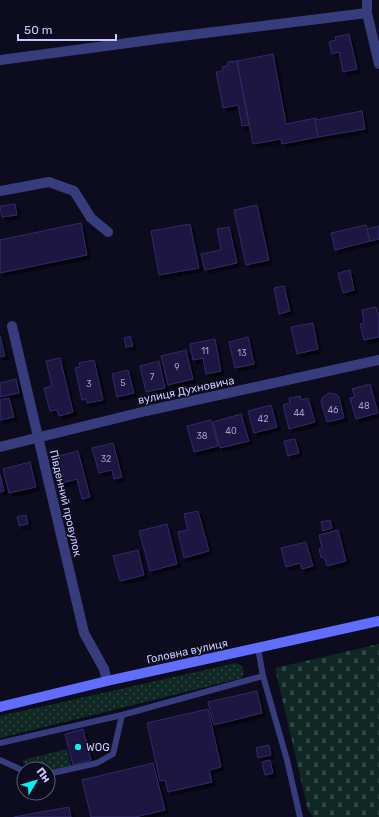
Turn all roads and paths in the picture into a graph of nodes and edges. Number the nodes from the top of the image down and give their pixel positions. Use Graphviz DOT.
graph roads {
  1 [pos="367,0"];
  2 [pos="367,13"];
  3 [pos="0,60"];
  4 [pos="379,64"];
  5 [pos="0,191"];
  6 [pos="108,232"];
  7 [pos="12,326"];
  8 [pos="379,360"];
  9 [pos="39,438"];
  10 [pos="0,447"];
  11 [pos="379,621"];
  12 [pos="258,648"];
  13 [pos="263,676"];
  14 [pos="107,681"];
  15 [pos="0,707"];
  16 [pos="122,715"];
  17 [pos="0,743"];
  18 [pos="0,760"];
  19 [pos="16,767"];
  20 [pos="56,772"];
  21 [pos="300,817"];
  1 -- 2 [label="street"];
  2 -- 3 [label="street"];
  2 -- 4 [label="street"];
  5 -- 6 [label="street"];
  7 -- 9 [label="street, Південний провулок"];
  8 -- 9 [label="street, вулиця Духновича"];
  9 -- 10 [label="street, вулиця Духновича"];
  9 -- 14 [label="street, Південний провулок"];
  11 -- 12 [label="main road, Головна вулиця"];
  12 -- 13 [label="lane"];
  12 -- 14 [label="main road, Головна вулиця"];
  13 -- 16 [label="lane"];
  13 -- 21 [label="lane"];
  14 -- 15 [label="main road, Головна вулиця"];
  16 -- 17 [label="lane"];
  16 -- 20 [label="lane"];
  18 -- 19 [label="lane"];
}
